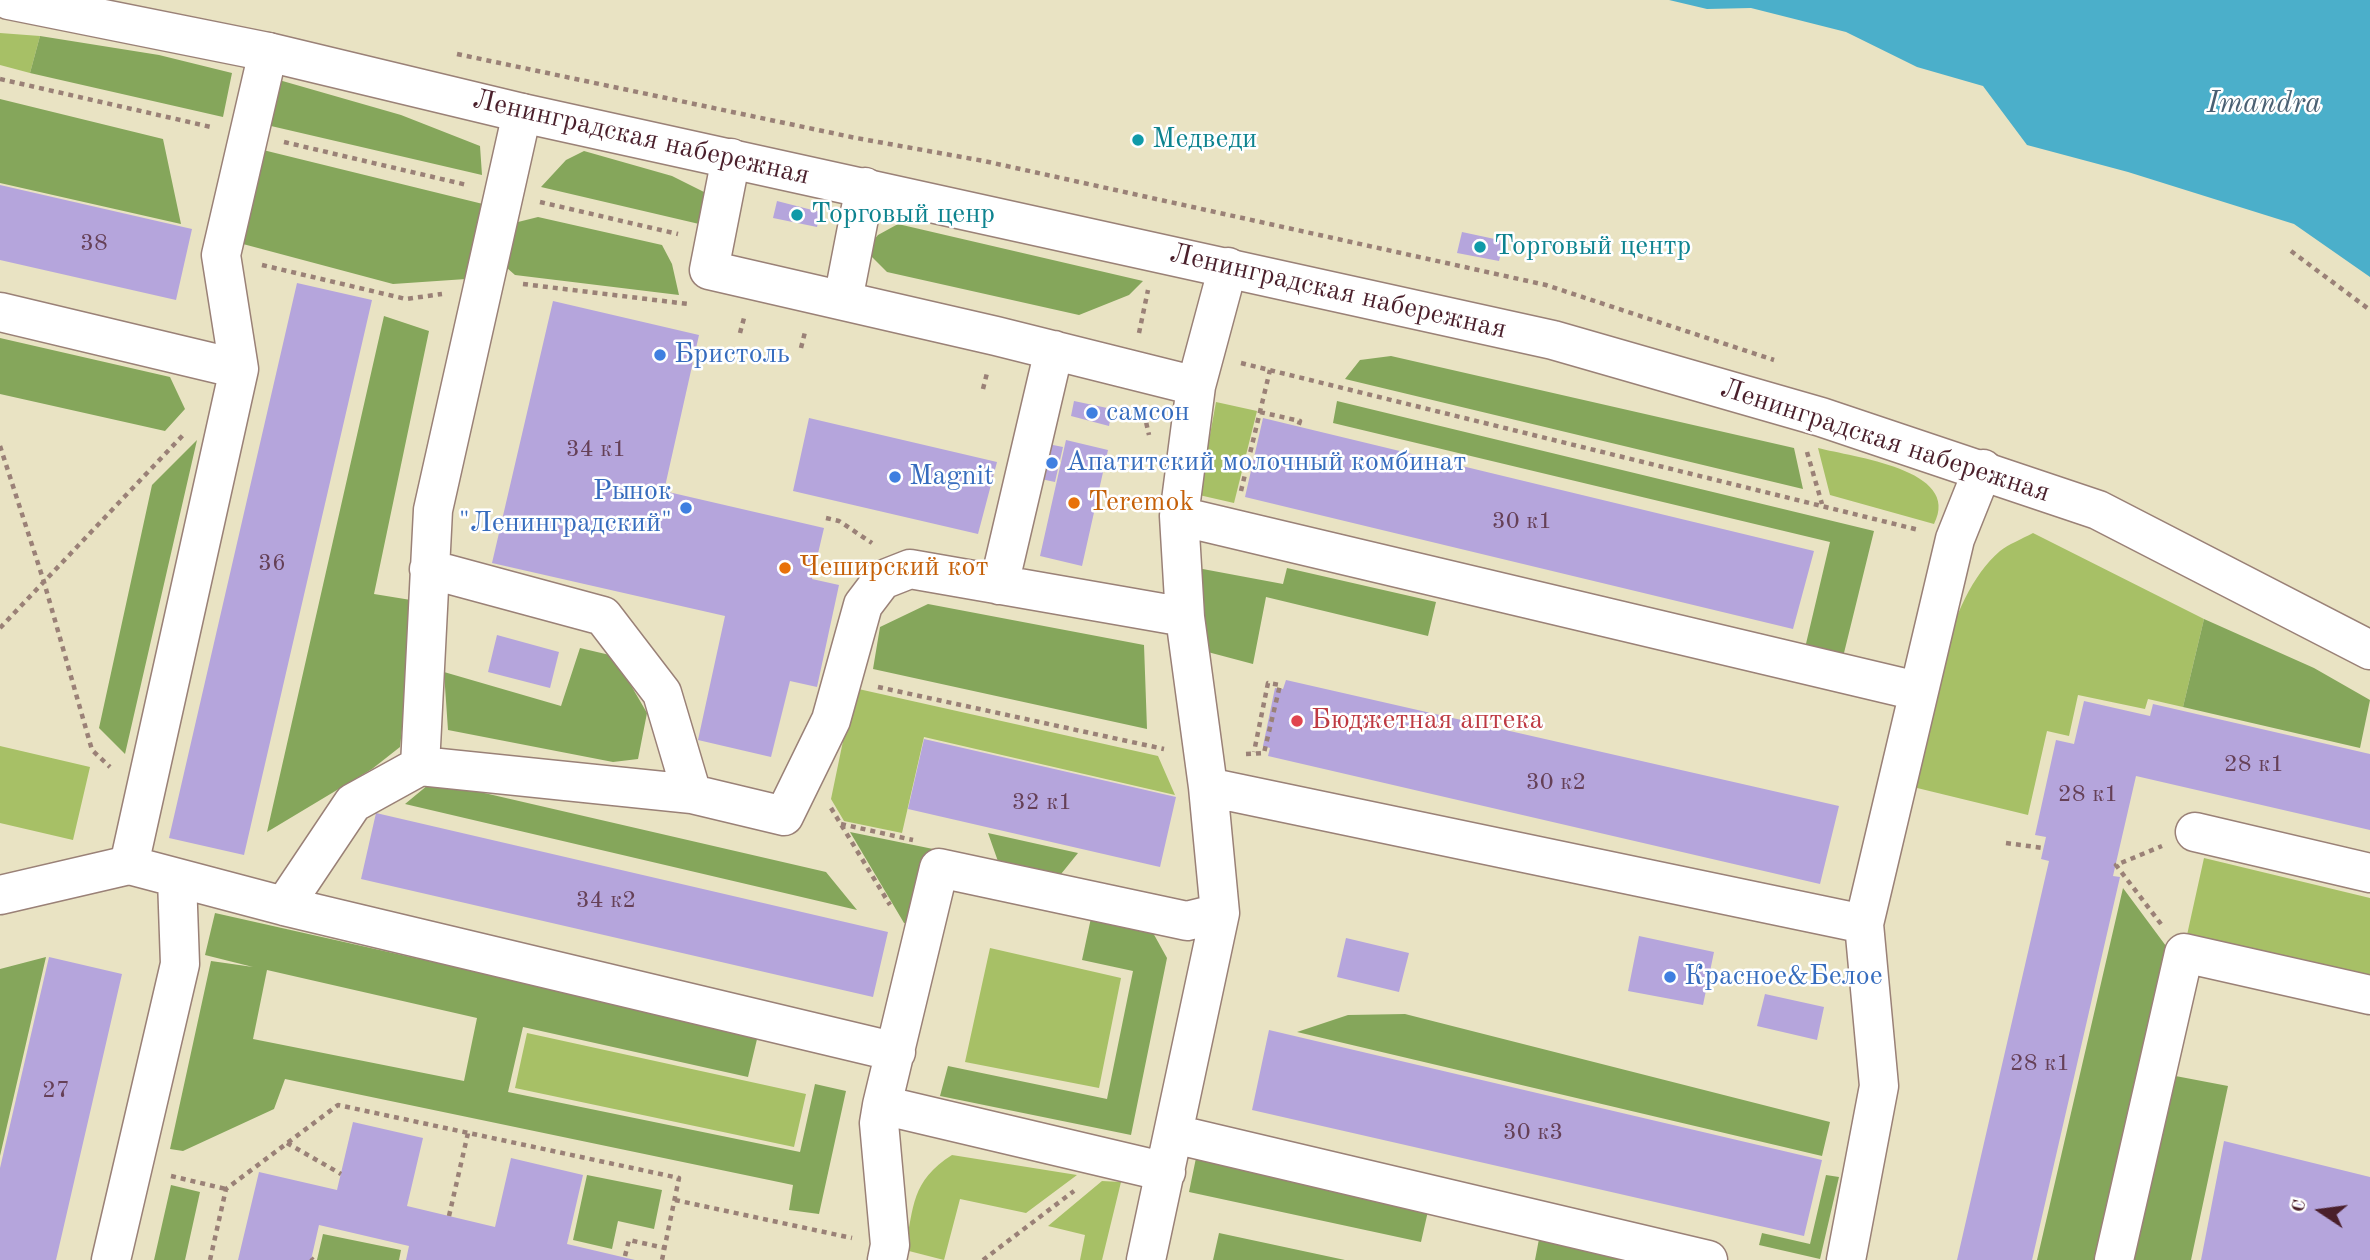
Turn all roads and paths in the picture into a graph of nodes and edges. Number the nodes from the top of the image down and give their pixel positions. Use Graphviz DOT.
graph roads {
  1 [pos="9,0"];
  2 [pos="268,52"];
  3 [pos="0,79"];
  4 [pos="522,113"];
  5 [pos="250,134"];
  6 [pos="731,158"];
  7 [pos="865,187"];
  8 [pos="2291,251"];
  9 [pos="1228,267"];
  10 [pos="1151,279"];
  11 [pos="843,300"];
  12 [pos="2370,310"];
  13 [pos="0,312"];
  14 [pos="745,317"];
  15 [pos="805,331"];
  16 [pos="740,334"];
  17 [pos="801,348"];
  18 [pos="1054,350"];
  19 [pos="239,369"];
  20 [pos="1199,370"];
  21 [pos="1270,370"];
  22 [pos="987,373"];
  23 [pos="1135,373"];
  24 [pos="984,389"];
  25 [pos="1260,412"];
  26 [pos="1298,427"];
  27 [pos="188,430"];
  28 [pos="1149,436"];
  29 [pos="0,446"];
  30 [pos="1806,447"];
  31 [pos="1983,469"];
  32 [pos="1822,505"];
  33 [pos="1179,516"];
  34 [pos="826,518"];
  35 [pos="839,521"];
  36 [pos="1232,529"];
  37 [pos="1955,539"];
  38 [pos="429,569"];
  39 [pos="44,582"];
  40 [pos="999,584"];
  41 [pos="1185,617"];
  42 [pos="0,628"];
  43 [pos="2370,650"];
  44 [pos="843,679"];
  45 [pos="1917,691"];
  46 [pos="1270,730"];
  47 [pos="1176,751"];
  48 [pos="420,766"];
  49 [pos="807,768"];
  50 [pos="1208,786"];
  51 [pos="692,794"];
  52 [pos="145,799"];
  53 [pos="841,824"];
  54 [pos="2195,832"];
  55 [pos="2006,843"];
  56 [pos="2043,848"];
  57 [pos="129,865"];
  58 [pos="939,868"];
  59 [pos="2370,873"];
  60 [pos="177,879"];
  61 [pos="0,895"];
  62 [pos="284,906"];
  63 [pos="891,908"];
  64 [pos="1220,913"];
  65 [pos="1864,924"];
  66 [pos="2184,953"];
  67 [pos="2370,995"];
  68 [pos="895,1052"];
  69 [pos="882,1105"];
  70 [pos="468,1133"];
  71 [pos="1174,1133"];
  72 [pos="287,1143"];
  73 [pos="1114,1161"];
  74 [pos="133,1166"];
  75 [pos="1166,1172"];
  76 [pos="341,1174"];
  77 [pos="226,1189"];
  78 [pos="675,1200"];
  79 [pos="449,1216"];
  80 [pos="665,1248"];
  81 [pos="889,1253"];
  82 [pos="625,1256"];
  83 [pos="111,1260"];
  84 [pos="210,1260"];
  85 [pos="662,1260"];
  86 [pos="983,1260"];
  87 [pos="1146,1260"];
  88 [pos="1708,1260"];
  89 [pos="1846,1260"];
  90 [pos="2114,1260"];
  1 -- 2 [label="main road, Ленинградская набережная"];
  2 -- 4 [label="main road, Ленинградская набережная"];
  2 -- 5 [label="main road"];
  3 -- 5 [label="path"];
  4 -- 6 [label="main road, Ленинградская набережная"];
  4 -- 38 [label="main road"];
  5 -- 19 [label="main road"];
  6 -- 7 [label="main road, Ленинградская набережная"];
  6 -- 11 [label="main road"];
  7 -- 9 [label="main road, Ленинградская набережная"];
  7 -- 11 [label="main road"];
  8 -- 12 [label="path"];
  9 -- 20 [label="main road"];
  9 -- 31 [label="main road, Ленинградская набережная"];
  10 -- 23 [label="path"];
  11 -- 18 [label="main road"];
  13 -- 19 [label="main road"];
  14 -- 16 [label="path"];
  15 -- 17 [label="path"];
  18 -- 23 [label="main road"];
  18 -- 40 [label="main road"];
  19 -- 52 [label="main road"];
  20 -- 21 [label="path"];
  20 -- 23 [label="main road"];
  20 -- 33 [label="main road"];
  21 -- 25 [label="path"];
  21 -- 32 [label="path"];
  22 -- 24 [label="path"];
  23 -- 28 [label="path"];
  25 -- 26 [label="path"];
  25 -- 36 [label="path"];
  27 -- 39 [label="path"];
  29 -- 39 [label="path"];
  30 -- 32 [label="path"];
  31 -- 37 [label="main road"];
  31 -- 43 [label="main road, Ленинградская набережная"];
  32 -- 37 [label="path"];
  33 -- 36 [label="main road"];
  33 -- 41 [label="main road"];
  34 -- 35 [label="path"];
  36 -- 45 [label="main road"];
  37 -- 45 [label="main road"];
  38 -- 48 [label="main road"];
  38 -- 51 [label="main road"];
  39 -- 42 [label="path"];
  39 -- 52 [label="path"];
  40 -- 41 [label="main road"];
  40 -- 44 [label="main road"];
  41 -- 50 [label="main road"];
  44 -- 47 [label="path"];
  44 -- 49 [label="main road"];
  45 -- 65 [label="main road"];
  46 -- 46 [label="path"];
  48 -- 51 [label="main road"];
  48 -- 62 [label="main road"];
  49 -- 51 [label="main road"];
  49 -- 53 [label="path"];
  50 -- 64 [label="main road"];
  50 -- 65 [label="main road"];
  52 -- 57 [label="main road"];
  53 -- 58 [label="path"];
  53 -- 63 [label="path"];
  54 -- 59 [label="main road"];
  54 -- 66 [label="path"];
  55 -- 56 [label="path"];
  57 -- 60 [label="main road"];
  57 -- 61 [label="main road"];
  58 -- 64 [label="main road"];
  58 -- 68 [label="main road"];
  60 -- 62 [label="main road"];
  60 -- 74 [label="main road"];
  62 -- 68 [label="main road"];
  64 -- 71 [label="main road"];
  65 -- 89 [label="main road"];
  66 -- 67 [label="main road"];
  66 -- 90 [label="main road"];
  68 -- 69 [label="main road"];
  69 -- 73 [label="main road"];
  69 -- 81 [label="main road"];
  70 -- 72 [label="path"];
  70 -- 78 [label="path"];
  70 -- 79 [label="path"];
  71 -- 75 [label="main road"];
  71 -- 88 [label="main road"];
  72 -- 76 [label="path"];
  72 -- 77 [label="path"];
  73 -- 75 [label="main road"];
  73 -- 86 [label="path"];
  74 -- 77 [label="path"];
  74 -- 83 [label="main road"];
  75 -- 87 [label="main road"];
  77 -- 84 [label="path"];
  78 -- 80 [label="path"];
  78 -- 81 [label="path"];
  80 -- 82 [label="path"];
  80 -- 85 [label="path"];
}
